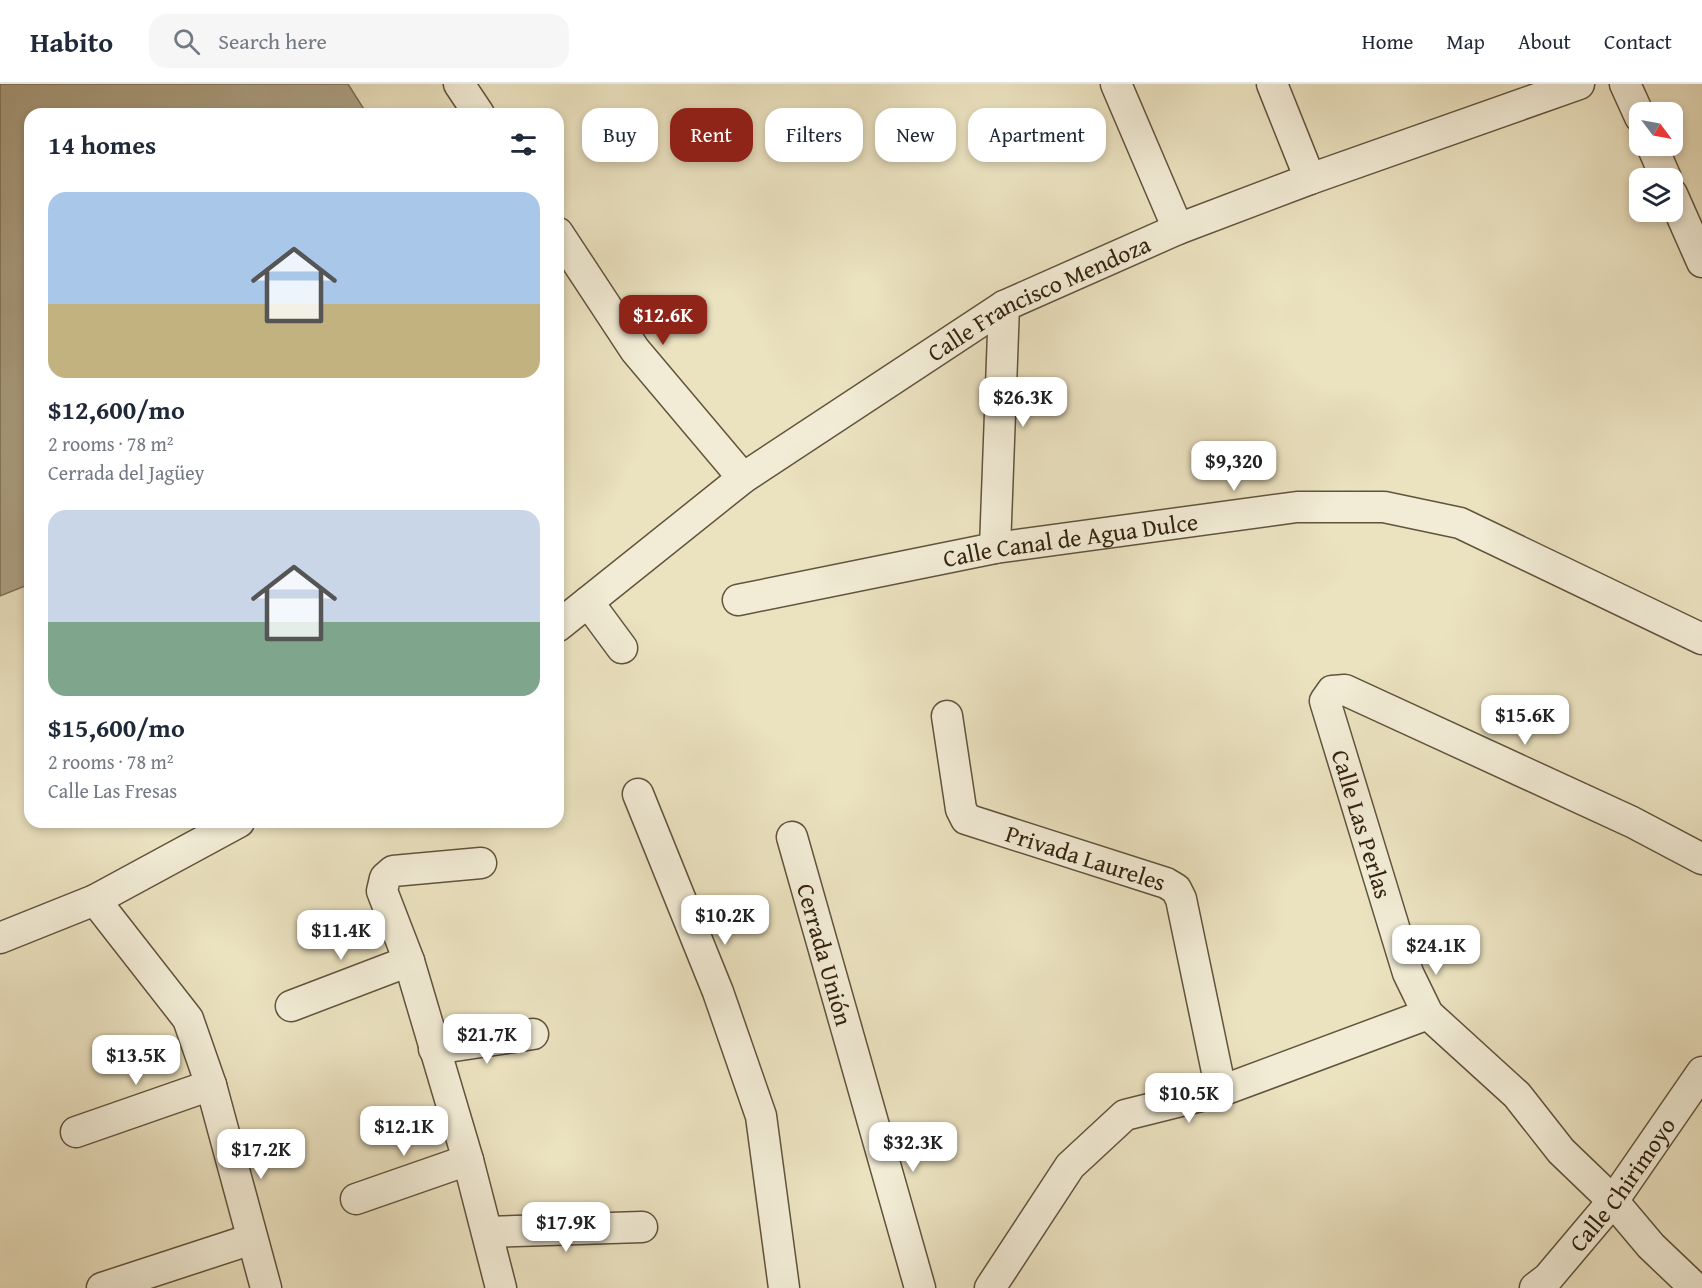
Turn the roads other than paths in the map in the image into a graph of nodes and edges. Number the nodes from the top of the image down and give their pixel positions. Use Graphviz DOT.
graph roads {
  1 [pos="459,84"];
  2 [pos="1116,84"];
  3 [pos="1272,84"];
  4 [pos="1579,84"];
  5 [pos="1625,84"];
  6 [pos="1633,102"];
  7 [pos="475,108"];
  8 [pos="1310,179"];
  9 [pos="1683,219"];
  10 [pos="1179,230"];
  11 [pos="564,242"];
  12 [pos="1702,262"];
  13 [pos="1004,306"];
  14 [pos="743,478"];
  15 [pos="994,549"];
  16 [pos="738,600"];
  17 [pos="588,602"];
  18 [pos="564,621"];
  19 [pos="1702,639"];
  20 [pos="622,648"];
  21 [pos="947,716"];
  22 [pos="638,794"];
  23 [pos="227,828"];
  24 [pos="792,837"];
  25 [pos="1702,859"];
  26 [pos="481,863"];
  27 [pos="95,900"];
  28 [pos="0,938"];
  29 [pos="409,961"];
  30 [pos="291,1006"];
  31 [pos="1428,1014"];
  32 [pos="533,1034"];
  33 [pos="434,1049"];
  34 [pos="1702,1072"];
  35 [pos="211,1085"];
  36 [pos="1221,1091"];
  37 [pos="76,1132"];
  38 [pos="468,1160"];
  39 [pos="356,1199"];
  40 [pos="1613,1201"];
  41 [pos="642,1227"];
  42 [pos="488,1232"];
  43 [pos="252,1239"];
  44 [pos="102,1288"];
  45 [pos="266,1288"];
  46 [pos="501,1288"];
  47 [pos="784,1288"];
  48 [pos="921,1288"];
  49 [pos="990,1288"];
  50 [pos="1534,1288"];
  51 [pos="1695,1288"];
  1 -- 7 [label="street"];
  2 -- 10 [label="street"];
  3 -- 8 [label="street"];
  4 -- 8 [label="street, Calle Francisco Mendoza"];
  5 -- 6 [label="street"];
  8 -- 10 [label="street, Calle Francisco Mendoza"];
  9 -- 12 [label="street"];
  10 -- 13 [label="street, Calle Francisco Mendoza"];
  11 -- 14 [label="street"];
  13 -- 14 [label="street, Calle Francisco Mendoza"];
  13 -- 15 [label="street"];
  14 -- 17 [label="street, Calle Francisco Mendoza"];
  15 -- 16 [label="street, Calle Canal de Agua Dulce"];
  15 -- 19 [label="street, Calle Canal de Agua Dulce"];
  17 -- 18 [label="street, Calle Francisco Mendoza"];
  17 -- 20 [label="street"];
  21 -- 36 [label="street, Privada Laureles"];
  22 -- 47 [label="street"];
  23 -- 27 [label="street"];
  24 -- 48 [label="street, Cerrada Unión"];
  25 -- 31 [label="street, Calle Las Perlas"];
  26 -- 29 [label="street"];
  27 -- 28 [label="street"];
  27 -- 35 [label="street"];
  29 -- 30 [label="street"];
  29 -- 33 [label="street"];
  31 -- 36 [label="street"];
  31 -- 40 [label="street, Calle Las Perlas"];
  32 -- 33 [label="street"];
  33 -- 38 [label="street"];
  34 -- 40 [label="street, Calle Chirimoyo"];
  35 -- 37 [label="street"];
  35 -- 43 [label="street"];
  36 -- 49 [label="street"];
  38 -- 39 [label="street"];
  38 -- 42 [label="street"];
  40 -- 50 [label="street, Calle Chirimoyo"];
  40 -- 51 [label="street, Calle Las Perlas"];
  41 -- 42 [label="street"];
  42 -- 46 [label="street"];
  43 -- 44 [label="street"];
  43 -- 45 [label="street"];
}
